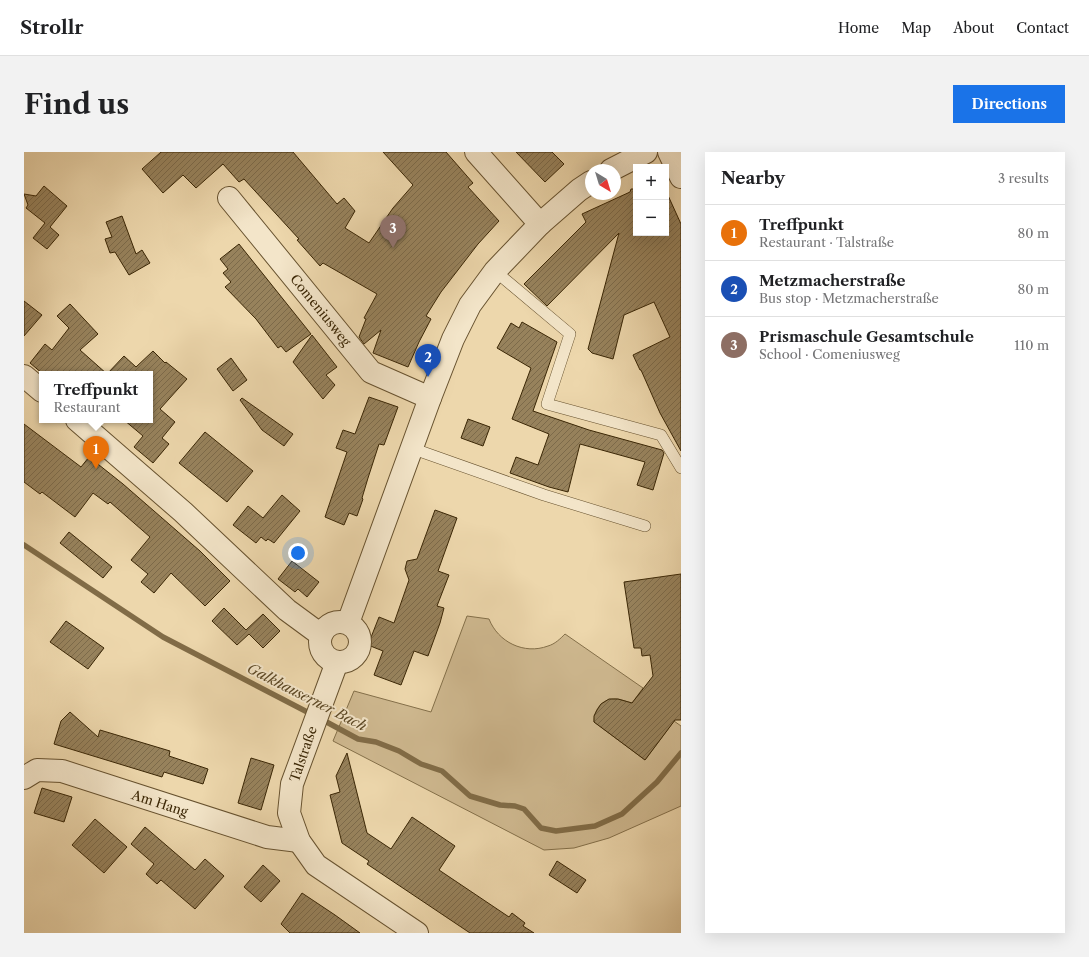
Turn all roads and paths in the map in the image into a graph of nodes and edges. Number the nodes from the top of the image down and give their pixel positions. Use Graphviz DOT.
graph roads {
  1 [pos="476,152"];
  2 [pos="646,152"];
  3 [pos="669,152"];
  4 [pos="621,165"];
  5 [pos="681,178"];
  6 [pos="585,186"];
  7 [pos="229,198"];
  8 [pos="540,224"];
  9 [pos="495,271"];
  10 [pos="24,376"];
  11 [pos="39,388"];
  12 [pos="430,398"];
  13 [pos="80,423"];
  14 [pos="411,448"];
  15 [pos="681,468"];
  16 [pos="645,526"];
  17 [pos="348,623"];
  18 [pos="320,635"];
  19 [pos="337,662"];
  20 [pos="24,778"];
  21 [pos="299,841"];
  22 [pos="417,933"];
  1 -- 8 [label="street"];
  2 -- 4 [label="street"];
  3 -- 5 [label="street"];
  6 -- 8 [label="street"];
  7 -- 12 [label="street, Comeniusweg"];
  8 -- 9 [label="street"];
  9 -- 12 [label="street"];
  9 -- 15 [label="lane"];
  10 -- 11 [label="street"];
  12 -- 14 [label="street"];
  13 -- 18 [label="street"];
  14 -- 16 [label="lane"];
  14 -- 17 [label="street"];
  17 -- 18 [label="street"];
  17 -- 19 [label="street"];
  18 -- 19 [label="street"];
  19 -- 21 [label="street, Talstraße"];
  20 -- 21 [label="street, Am Hang"];
  21 -- 22 [label="street, Talstraße"];
}
